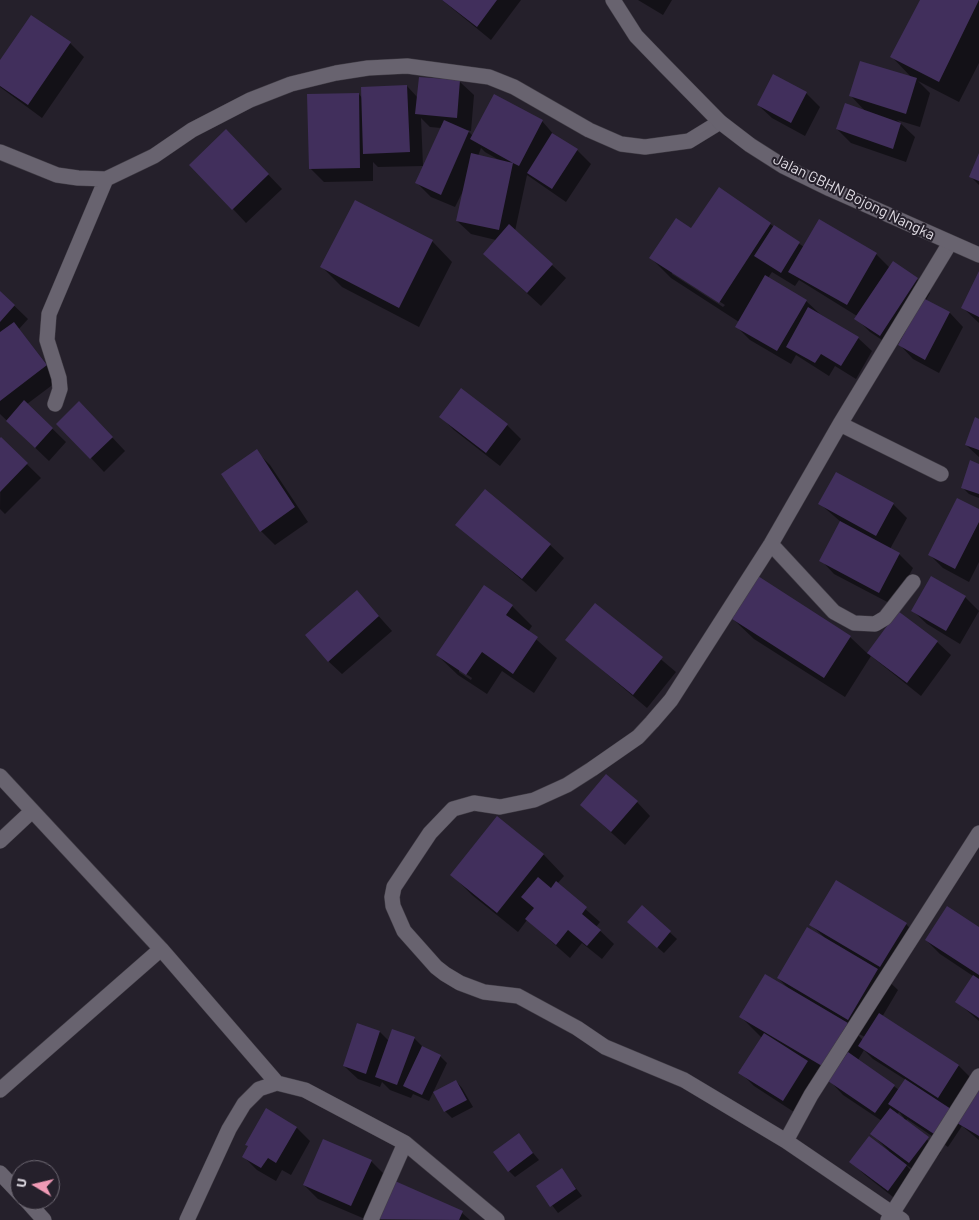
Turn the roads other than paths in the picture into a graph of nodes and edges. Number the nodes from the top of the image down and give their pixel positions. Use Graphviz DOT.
graph roads {
  1 [pos="613,0"];
  2 [pos="720,122"];
  3 [pos="0,152"];
  4 [pos="106,179"];
  5 [pos="950,243"];
  6 [pos="979,256"];
  7 [pos="54,404"];
  8 [pos="840,424"];
  9 [pos="942,474"];
  10 [pos="771,544"];
  11 [pos="913,582"];
  12 [pos="0,776"];
  13 [pos="32,811"];
  14 [pos="979,833"];
  15 [pos="0,841"];
  16 [pos="161,949"];
  17 [pos="979,1076"];
  18 [pos="277,1083"];
  19 [pos="0,1090"];
  20 [pos="786,1141"];
  21 [pos="404,1143"];
  22 [pos="0,1173"];
  23 [pos="10,1184"];
  24 [pos="35,1210"];
  25 [pos="894,1218"];
  26 [pos="44,1220"];
  27 [pos="187,1220"];
  28 [pos="372,1220"];
  29 [pos="497,1220"];
  1 -- 2 [label="street, Jalan GBHN Bojong Nangka"];
  2 -- 4 [label="street"];
  2 -- 5 [label="street, Jalan GBHN Bojong Nangka"];
  3 -- 4 [label="street"];
  4 -- 7 [label="street"];
  5 -- 6 [label="street, Jalan GBHN Bojong Nangka"];
  5 -- 8 [label="street"];
  8 -- 9 [label="street"];
  8 -- 10 [label="street"];
  10 -- 11 [label="street"];
  10 -- 20 [label="street"];
  12 -- 13 [label="street"];
  13 -- 15 [label="street"];
  13 -- 16 [label="street"];
  14 -- 20 [label="street"];
  16 -- 18 [label="street"];
  16 -- 19 [label="street"];
  17 -- 25 [label="street"];
  18 -- 21 [label="street"];
  18 -- 27 [label="street"];
  20 -- 25 [label="street"];
  21 -- 28 [label="street"];
  21 -- 29 [label="street"];
  22 -- 23 [label="street"];
  24 -- 26 [label="street"];
}
